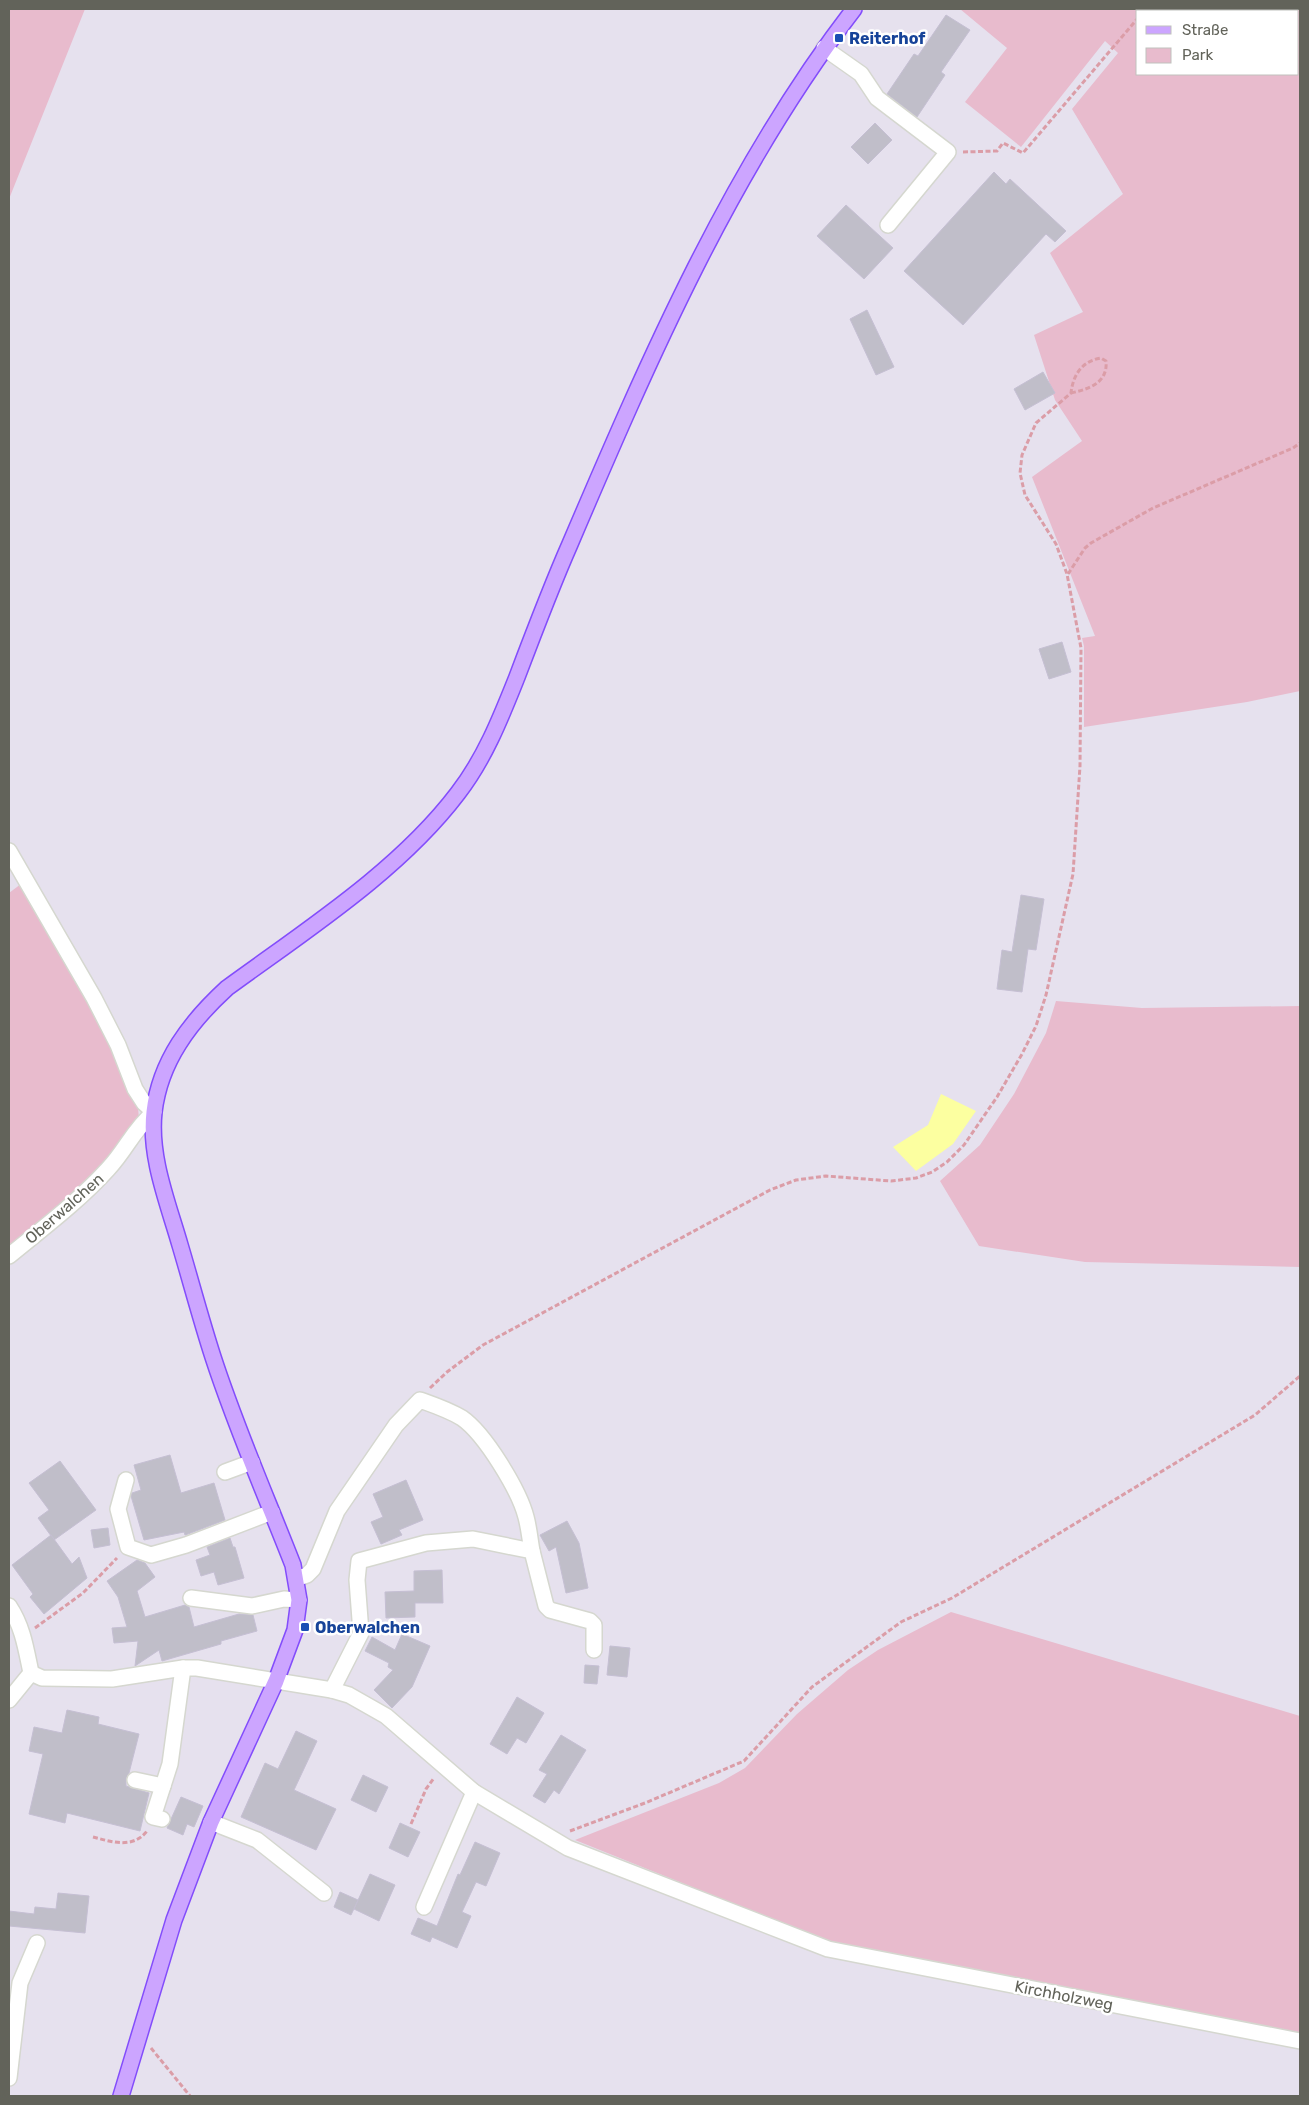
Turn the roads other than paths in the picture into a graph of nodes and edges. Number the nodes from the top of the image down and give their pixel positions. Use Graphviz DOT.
graph roads {
  1 [pos="854,9"];
  2 [pos="824,48"];
  3 [pos="888,225"];
  4 [pos="9,851"];
  5 [pos="154,1112"];
  6 [pos="9,1256"];
  7 [pos="252,1462"];
  8 [pos="224,1472"];
  9 [pos="126,1480"];
  10 [pos="272,1512"];
  11 [pos="532,1551"];
  12 [pos="296,1579"];
  13 [pos="191,1598"];
  14 [pos="299,1600"];
  15 [pos="9,1606"];
  16 [pos="594,1650"];
  17 [pos="183,1668"];
  18 [pos="31,1673"];
  19 [pos="276,1681"];
  20 [pos="332,1690"];
  21 [pos="9,1700"];
  22 [pos="135,1780"];
  23 [pos="163,1786"];
  24 [pos="474,1792"];
  25 [pos="158,1818"];
  26 [pos="211,1822"];
  27 [pos="324,1893"];
  28 [pos="424,1907"];
  29 [pos="37,1942"];
  30 [pos="1300,2041"];
  31 [pos="9,2078"];
  32 [pos="121,2096"];
  1 -- 2 [label="main road"];
  2 -- 3 [label="street"];
  2 -- 5 [label="main road"];
  4 -- 5 [label="street"];
  5 -- 6 [label="street, Oberwalchen"];
  5 -- 7 [label="main road"];
  7 -- 8 [label="street"];
  7 -- 10 [label="main road"];
  9 -- 10 [label="street"];
  10 -- 12 [label="main road"];
  11 -- 12 [label="street"];
  11 -- 16 [label="street"];
  11 -- 20 [label="street"];
  12 -- 14 [label="main road"];
  13 -- 14 [label="street"];
  14 -- 19 [label="main road"];
  15 -- 18 [label="street"];
  17 -- 18 [label="street, Kirchholzweg"];
  17 -- 19 [label="street, Kirchholzweg"];
  17 -- 23 [label="street"];
  18 -- 21 [label="street"];
  19 -- 20 [label="street, Kirchholzweg"];
  19 -- 26 [label="main road"];
  20 -- 24 [label="street, Kirchholzweg"];
  22 -- 23 [label="street"];
  23 -- 25 [label="street"];
  24 -- 28 [label="street"];
  24 -- 30 [label="street, Kirchholzweg"];
  26 -- 27 [label="street"];
  26 -- 32 [label="main road"];
  29 -- 31 [label="street"];
}
